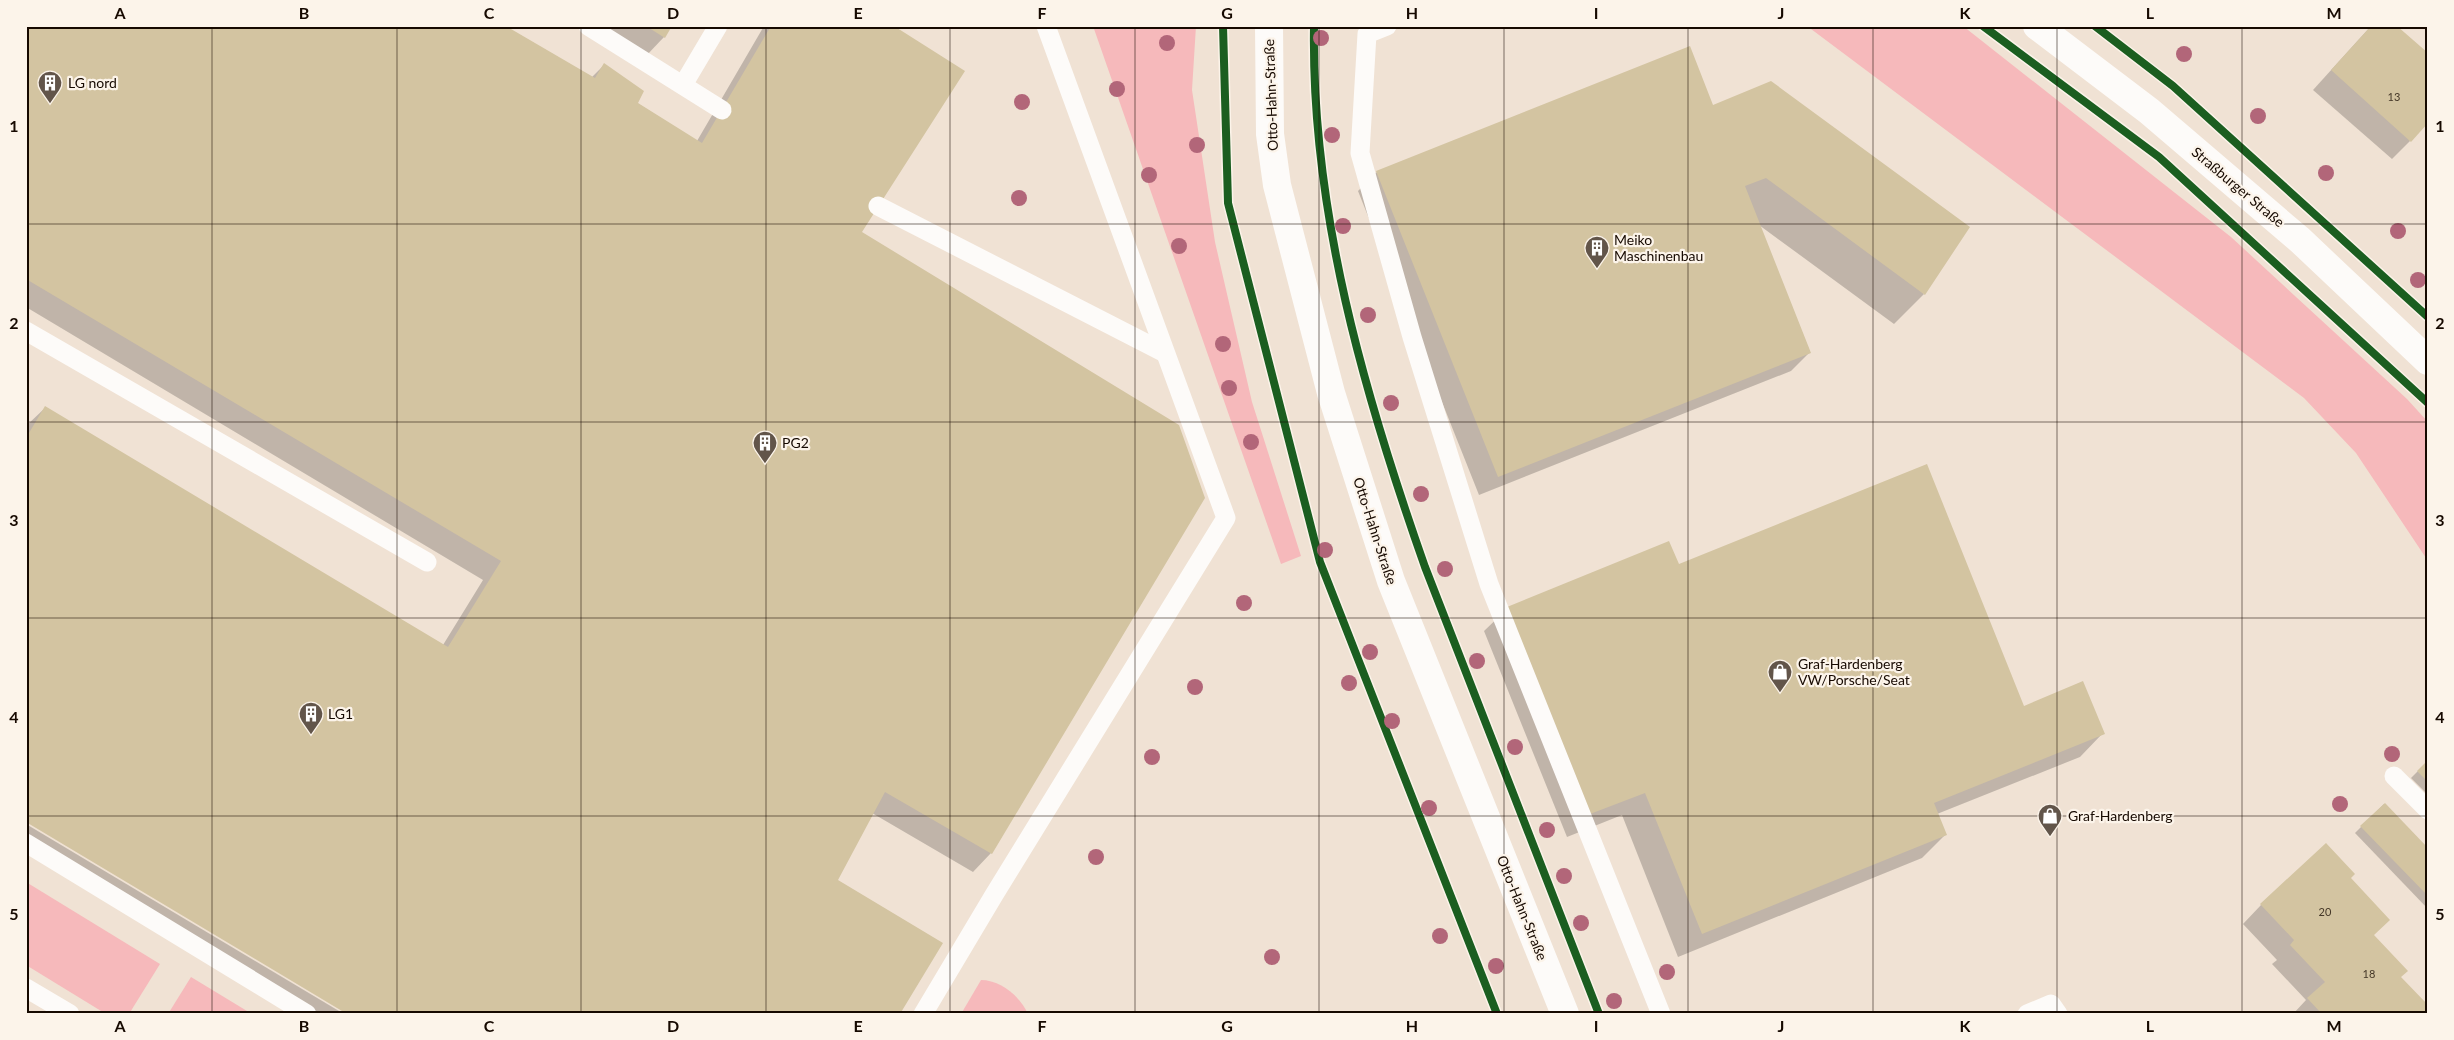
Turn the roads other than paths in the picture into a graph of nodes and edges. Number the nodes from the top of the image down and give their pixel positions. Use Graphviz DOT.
graph roads {
  1 [pos="588,26"];
  2 [pos="718,26"];
  3 [pos="1046,26"];
  4 [pos="1269,26"];
  5 [pos="1387,26"];
  6 [pos="2037,26"];
  7 [pos="683,85"];
  8 [pos="722,110"];
  9 [pos="878,206"];
  10 [pos="26,331"];
  11 [pos="1164,353"];
  12 [pos="2428,361"];
  13 [pos="427,562"];
  14 [pos="2394,776"];
  15 [pos="2428,810"];
  16 [pos="26,843"];
  17 [pos="26,988"];
  18 [pos="70,1014"];
  19 [pos="306,1014"];
  20 [pos="923,1014"];
  21 [pos="1565,1014"];
  22 [pos="1661,1014"];
  23 [pos="2027,1014"];
  24 [pos="2058,1014"];
  1 -- 7 [label="lane"];
  2 -- 7 [label="lane"];
  3 -- 11 [label="lane"];
  4 -- 21 [label="main road, Otto-Hahn-Straße"];
  5 -- 22 [label="lane"];
  6 -- 12 [label="main road, Straßburger Straße"];
  7 -- 8 [label="lane"];
  9 -- 11 [label="lane"];
  10 -- 13 [label="lane"];
  11 -- 20 [label="lane"];
  14 -- 15 [label="lane"];
  16 -- 19 [label="lane"];
  17 -- 18 [label="lane"];
  23 -- 24 [label="lane"];
}
